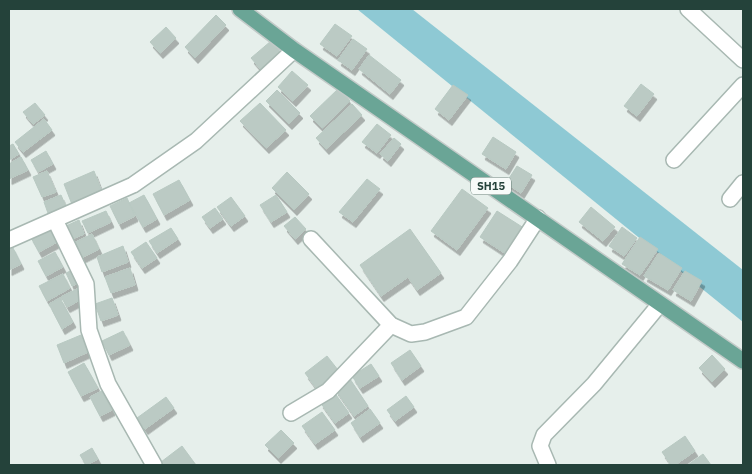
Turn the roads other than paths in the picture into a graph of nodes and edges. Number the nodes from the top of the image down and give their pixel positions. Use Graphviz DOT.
graph roads {
  1 [pos="240,9"];
  2 [pos="688,9"];
  3 [pos="294,50"];
  4 [pos="743,60"];
  5 [pos="743,85"];
  6 [pos="674,160"];
  7 [pos="743,183"];
  8 [pos="730,200"];
  9 [pos="538,218"];
  10 [pos="55,220"];
  11 [pos="311,239"];
  12 [pos="9,240"];
  13 [pos="660,304"];
  14 [pos="391,325"];
  15 [pos="743,361"];
  16 [pos="291,413"];
  17 [pos="154,465"];
  18 [pos="548,465"];
  1 -- 3 [label="main road, SH15"];
  2 -- 4 [label="street"];
  3 -- 9 [label="main road, SH15"];
  3 -- 10 [label="street"];
  5 -- 6 [label="street"];
  7 -- 8 [label="street"];
  9 -- 13 [label="main road, SH15"];
  9 -- 14 [label="street"];
  10 -- 12 [label="street"];
  10 -- 17 [label="street"];
  11 -- 14 [label="street"];
  13 -- 15 [label="main road, SH15"];
  13 -- 18 [label="street"];
  14 -- 16 [label="street"];
}
